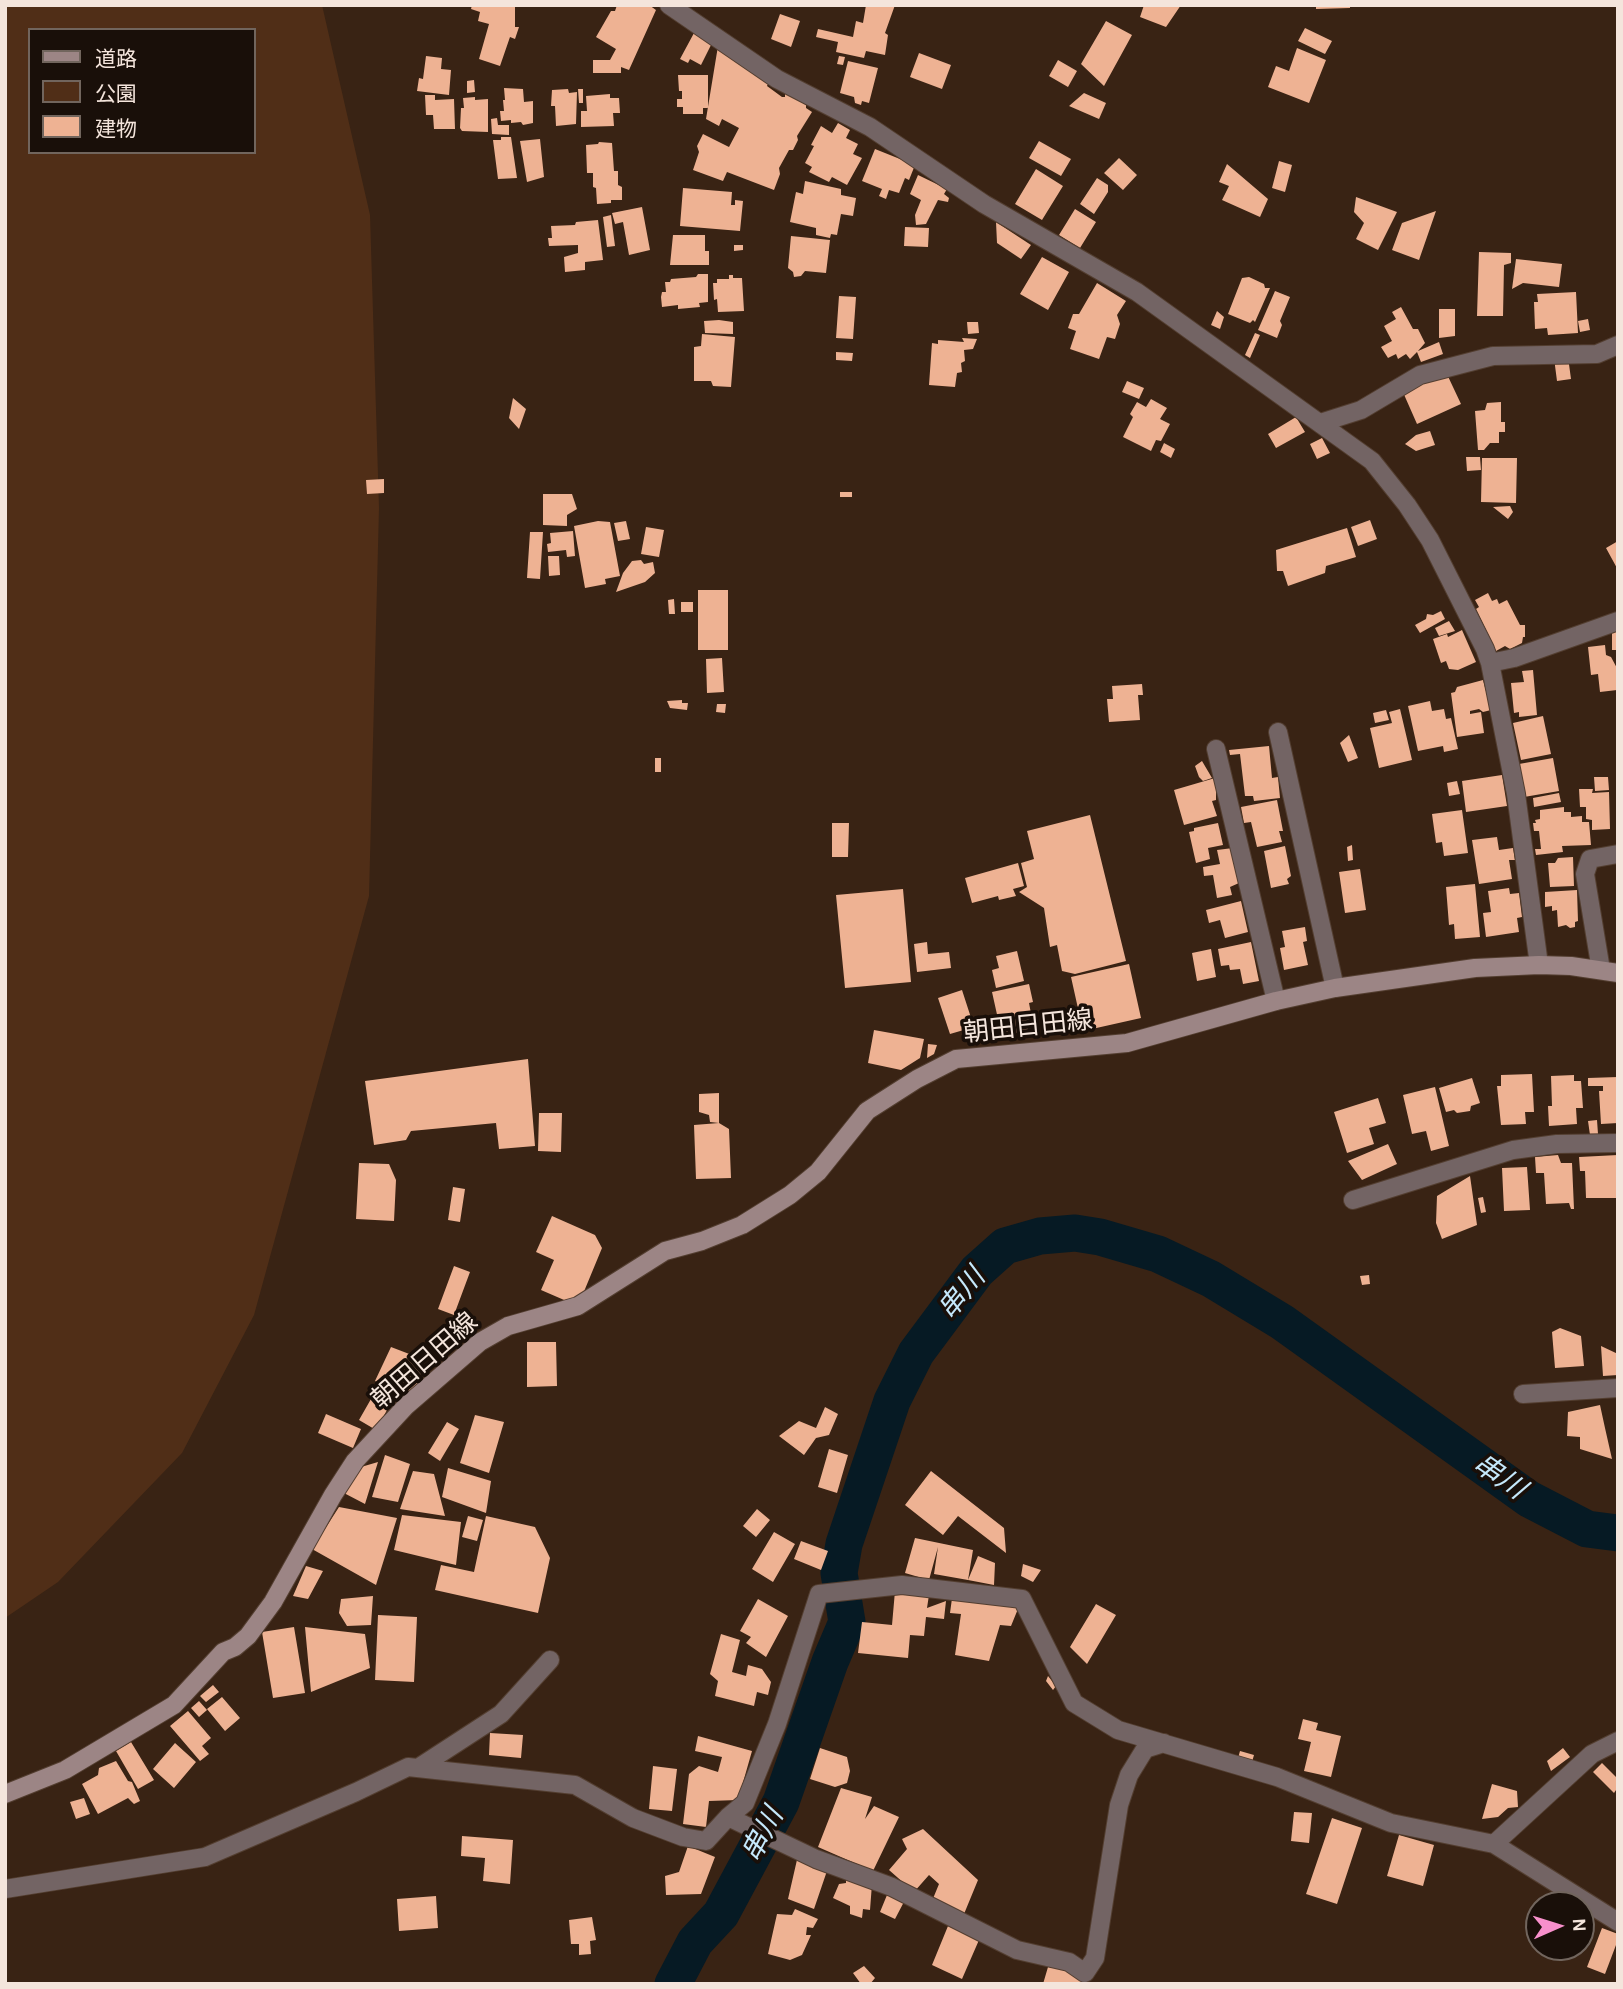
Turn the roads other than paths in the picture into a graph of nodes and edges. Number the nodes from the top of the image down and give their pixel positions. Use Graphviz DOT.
graph roads {
  1 [pos="669,5"];
  2 [pos="1618,345"];
  3 [pos="1320,423"];
  4 [pos="1618,621"];
  5 [pos="1490,663"];
  6 [pos="1278,732"];
  7 [pos="1216,749"];
  8 [pos="1618,854"];
  9 [pos="1539,965"];
  10 [pos="1609,972"];
  11 [pos="1335,988"];
  12 [pos="1276,1001"];
  13 [pos="1618,1143"];
  14 [pos="1353,1200"];
  15 [pos="1618,1388"];
  16 [pos="1523,1394"];
  17 [pos="550,1660"];
  18 [pos="1618,1741"];
  19 [pos="1164,1743"];
  20 [pos="418,1768"];
  21 [pos="5,1794"];
  22 [pos="728,1817"];
  23 [pos="1494,1844"];
  24 [pos="5,1889"];
  25 [pos="1618,1922"];
  1 -- 3 [label="street"];
  2 -- 3 [label="street"];
  3 -- 5 [label="street"];
  4 -- 5 [label="street"];
  5 -- 9 [label="street"];
  6 -- 11 [label="street"];
  7 -- 12 [label="street"];
  8 -- 10 [label="street"];
  9 -- 10 [label="main road, 朝田日田線"];
  9 -- 11 [label="main road, 朝田日田線"];
  11 -- 12 [label="main road, 朝田日田線"];
  12 -- 21 [label="main road, 朝田日田線"];
  13 -- 14 [label="street"];
  15 -- 16 [label="street"];
  17 -- 20 [label="street"];
  18 -- 23 [label="street"];
  19 -- 22 [label="street"];
  19 -- 22 [label="street"];
  19 -- 23 [label="street"];
  20 -- 22 [label="street"];
  20 -- 24 [label="street"];
  23 -- 25 [label="street"];
}
